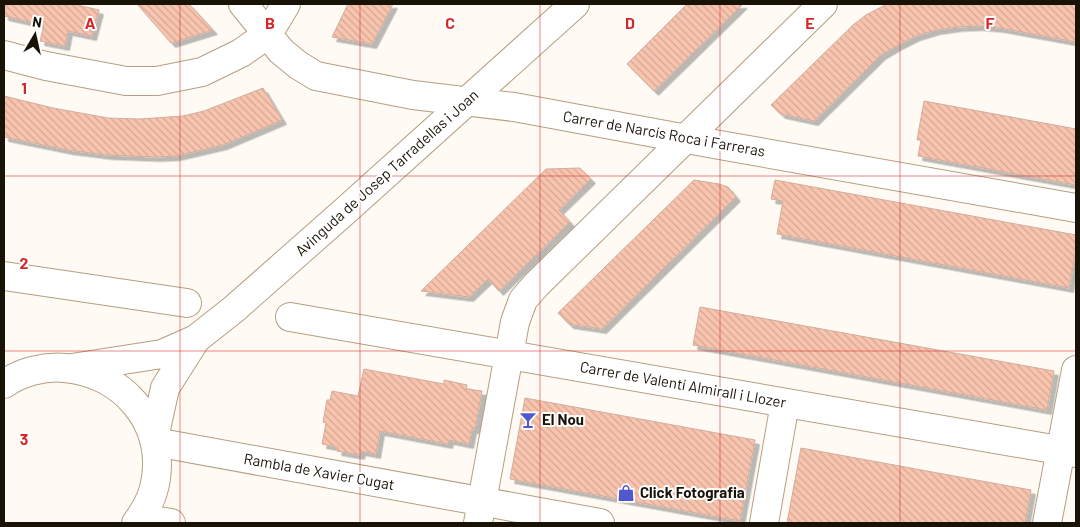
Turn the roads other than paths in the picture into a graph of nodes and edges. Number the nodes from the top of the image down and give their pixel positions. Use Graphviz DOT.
graph roads {
  1 [pos="243,4"];
  2 [pos="286,4"];
  3 [pos="575,4"];
  4 [pos="823,4"];
  5 [pos="268,34"];
  6 [pos="4,55"];
  7 [pos="466,101"];
  8 [pos="685,138"];
  9 [pos="1076,208"];
  10 [pos="4,276"];
  11 [pos="188,303"];
  12 [pos="290,317"];
  13 [pos="196,339"];
  14 [pos="509,355"];
  15 [pos="72,368"];
  16 [pos="1076,370"];
  17 [pos="4,384"];
  18 [pos="785,403"];
  19 [pos="154,440"];
  20 [pos="1069,452"];
  21 [pos="481,512"];
  22 [pos="138,521"];
  23 [pos="171,523"];
  24 [pos="600,523"];
  25 [pos="764,523"];
  26 [pos="1047,523"];
  1 -- 5 [label="street, Carrer de Narcís Roca i Farreras"];
  2 -- 5 [label="street"];
  3 -- 7 [label="street, Avinguda de Josep Tarradellas i Joan"];
  4 -- 8 [label="street"];
  5 -- 6 [label="street"];
  5 -- 7 [label="street, Carrer de Narcís Roca i Farreras"];
  7 -- 8 [label="street, Carrer de Narcís Roca i Farreras"];
  7 -- 13 [label="street, Avinguda de Josep Tarradellas i Joan"];
  8 -- 9 [label="street, Carrer de Narcís Roca i Farreras"];
  8 -- 14 [label="street"];
  10 -- 11 [label="street"];
  12 -- 14 [label="street, Carrer de Valentí Almirall i Llozer"];
  13 -- 15 [label="street, Avinguda de Josep Tarradellas i Joan"];
  13 -- 19 [label="street, Avinguda de Josep Tarradellas i Joan"];
  14 -- 18 [label="street, Carrer de Valentí Almirall i Llozer"];
  14 -- 21 [label="street"];
  15 -- 17 [label="street"];
  15 -- 19 [label="street"];
  16 -- 20 [label="street"];
  18 -- 20 [label="street, Carrer de Valentí Almirall i Llozer"];
  18 -- 25 [label="street"];
  19 -- 21 [label="street, Rambla de Xavier Cugat"];
  19 -- 22 [label="street"];
  20 -- 26 [label="street"];
  21 -- 24 [label="street, Rambla de Xavier Cugat"];
  22 -- 23 [label="street"];
}
